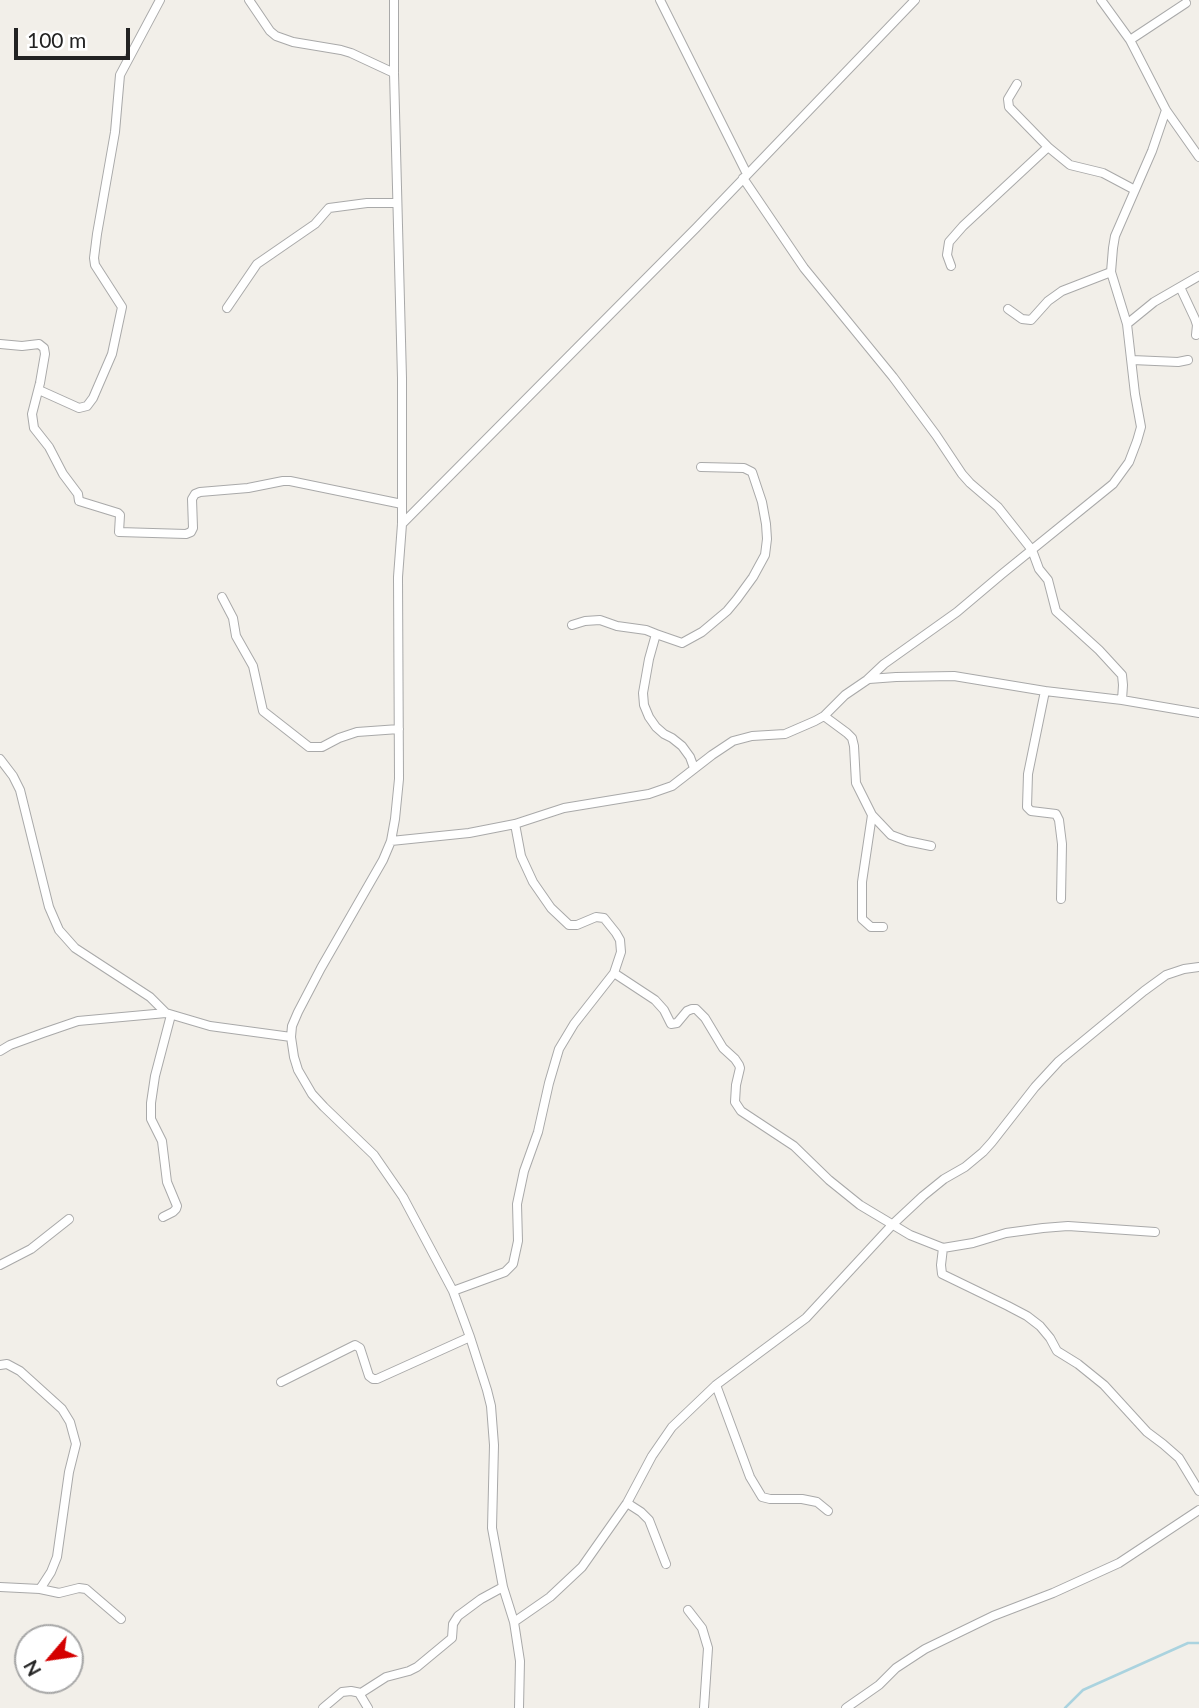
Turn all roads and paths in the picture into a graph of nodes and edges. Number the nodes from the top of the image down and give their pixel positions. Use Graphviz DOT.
graph roads {
  1 [pos="160,0"];
  2 [pos="249,0"];
  3 [pos="394,0"];
  4 [pos="660,0"];
  5 [pos="915,0"];
  6 [pos="1101,0"];
  7 [pos="1186,3"];
  8 [pos="1130,40"];
  9 [pos="394,73"];
  10 [pos="1017,84"];
  11 [pos="1166,110"];
  12 [pos="1048,147"];
  13 [pos="1199,157"];
  14 [pos="745,176"];
  15 [pos="1135,190"];
  16 [pos="397,202"];
  17 [pos="951,266"];
  18 [pos="1111,272"];
  19 [pos="1199,276"];
  20 [pos="1180,287"];
  21 [pos="227,308"];
  22 [pos="1008,310"];
  23 [pos="1128,324"];
  24 [pos="1196,335"];
  25 [pos="0,344"];
  26 [pos="1132,360"];
  27 [pos="1188,360"];
  28 [pos="39,390"];
  29 [pos="701,467"];
  30 [pos="402,504"];
  31 [pos="402,524"];
  32 [pos="1032,550"];
  33 [pos="222,597"];
  34 [pos="572,625"];
  35 [pos="656,634"];
  36 [pos="867,680"];
  37 [pos="1045,691"];
  38 [pos="1122,700"];
  39 [pos="1199,713"];
  40 [pos="824,716"];
  41 [pos="399,729"];
  42 [pos="0,759"];
  43 [pos="694,768"];
  44 [pos="872,815"];
  45 [pos="515,824"];
  46 [pos="391,841"];
  47 [pos="931,846"];
  48 [pos="1061,899"];
  49 [pos="883,927"];
  50 [pos="1199,967"];
  51 [pos="614,973"];
  52 [pos="169,1014"];
  53 [pos="291,1037"];
  54 [pos="0,1051"];
  55 [pos="163,1217"];
  56 [pos="69,1219"];
  57 [pos="893,1224"];
  58 [pos="1155,1232"];
  59 [pos="943,1248"];
  60 [pos="0,1265"];
  61 [pos="453,1291"];
  62 [pos="470,1337"];
  63 [pos="0,1365"];
  64 [pos="281,1382"];
  65 [pos="716,1385"];
  66 [pos="1199,1491"];
  67 [pos="627,1503"];
  68 [pos="1199,1510"];
  69 [pos="828,1511"];
  70 [pos="666,1564"];
  71 [pos="0,1587"];
  72 [pos="503,1587"];
  73 [pos="40,1589"];
  74 [pos="688,1610"];
  75 [pos="121,1619"];
  76 [pos="514,1622"];
  77 [pos="359,1693"];
  78 [pos="323,1708"];
  79 [pos="368,1708"];
  80 [pos="519,1708"];
  81 [pos="704,1708"];
  82 [pos="846,1708"];
  1 -- 28 [label="street"];
  2 -- 9 [label="street"];
  3 -- 9 [label="street"];
  4 -- 14 [label="street"];
  5 -- 14 [label="street"];
  6 -- 8 [label="street"];
  7 -- 8 [label="street"];
  8 -- 11 [label="street"];
  9 -- 16 [label="street"];
  10 -- 12 [label="street"];
  11 -- 13 [label="street"];
  11 -- 15 [label="street"];
  12 -- 15 [label="street"];
  12 -- 17 [label="street"];
  14 -- 31 [label="street"];
  14 -- 32 [label="street"];
  15 -- 18 [label="street"];
  16 -- 21 [label="street"];
  16 -- 30 [label="street"];
  18 -- 22 [label="street"];
  18 -- 23 [label="street"];
  19 -- 20 [label="street"];
  20 -- 23 [label="street"];
  20 -- 24 [label="street"];
  23 -- 26 [label="street"];
  25 -- 28 [label="street"];
  26 -- 27 [label="street"];
  26 -- 32 [label="street"];
  28 -- 30 [label="street"];
  29 -- 35 [label="street"];
  30 -- 31 [label="street"];
  31 -- 41 [label="street"];
  32 -- 36 [label="street"];
  32 -- 38 [label="street"];
  33 -- 41 [label="street"];
  34 -- 35 [label="street"];
  35 -- 43 [label="street"];
  36 -- 37 [label="street"];
  36 -- 40 [label="street"];
  37 -- 38 [label="street"];
  37 -- 48 [label="street"];
  38 -- 39 [label="street"];
  40 -- 43 [label="street"];
  40 -- 44 [label="street"];
  41 -- 46 [label="street"];
  42 -- 52 [label="street"];
  43 -- 45 [label="street"];
  44 -- 47 [label="street"];
  44 -- 49 [label="street"];
  45 -- 46 [label="street"];
  45 -- 51 [label="street"];
  46 -- 53 [label="street"];
  50 -- 57 [label="street"];
  51 -- 57 [label="street"];
  51 -- 61 [label="street"];
  52 -- 53 [label="street"];
  52 -- 54 [label="street"];
  52 -- 55 [label="street"];
  53 -- 61 [label="street"];
  56 -- 60 [label="street"];
  57 -- 59 [label="street"];
  57 -- 65 [label="street"];
  58 -- 59 [label="street"];
  59 -- 66 [label="street"];
  61 -- 62 [label="street"];
  62 -- 64 [label="street"];
  62 -- 72 [label="street"];
  63 -- 73 [label="street"];
  65 -- 67 [label="street"];
  65 -- 69 [label="street"];
  67 -- 70 [label="street"];
  67 -- 76 [label="street"];
  68 -- 82 [label="street"];
  71 -- 73 [label="street"];
  72 -- 76 [label="street"];
  72 -- 77 [label="street"];
  73 -- 75 [label="street"];
  74 -- 81 [label="street"];
  76 -- 80 [label="street"];
  77 -- 78 [label="street"];
  77 -- 79 [label="street"];
}
